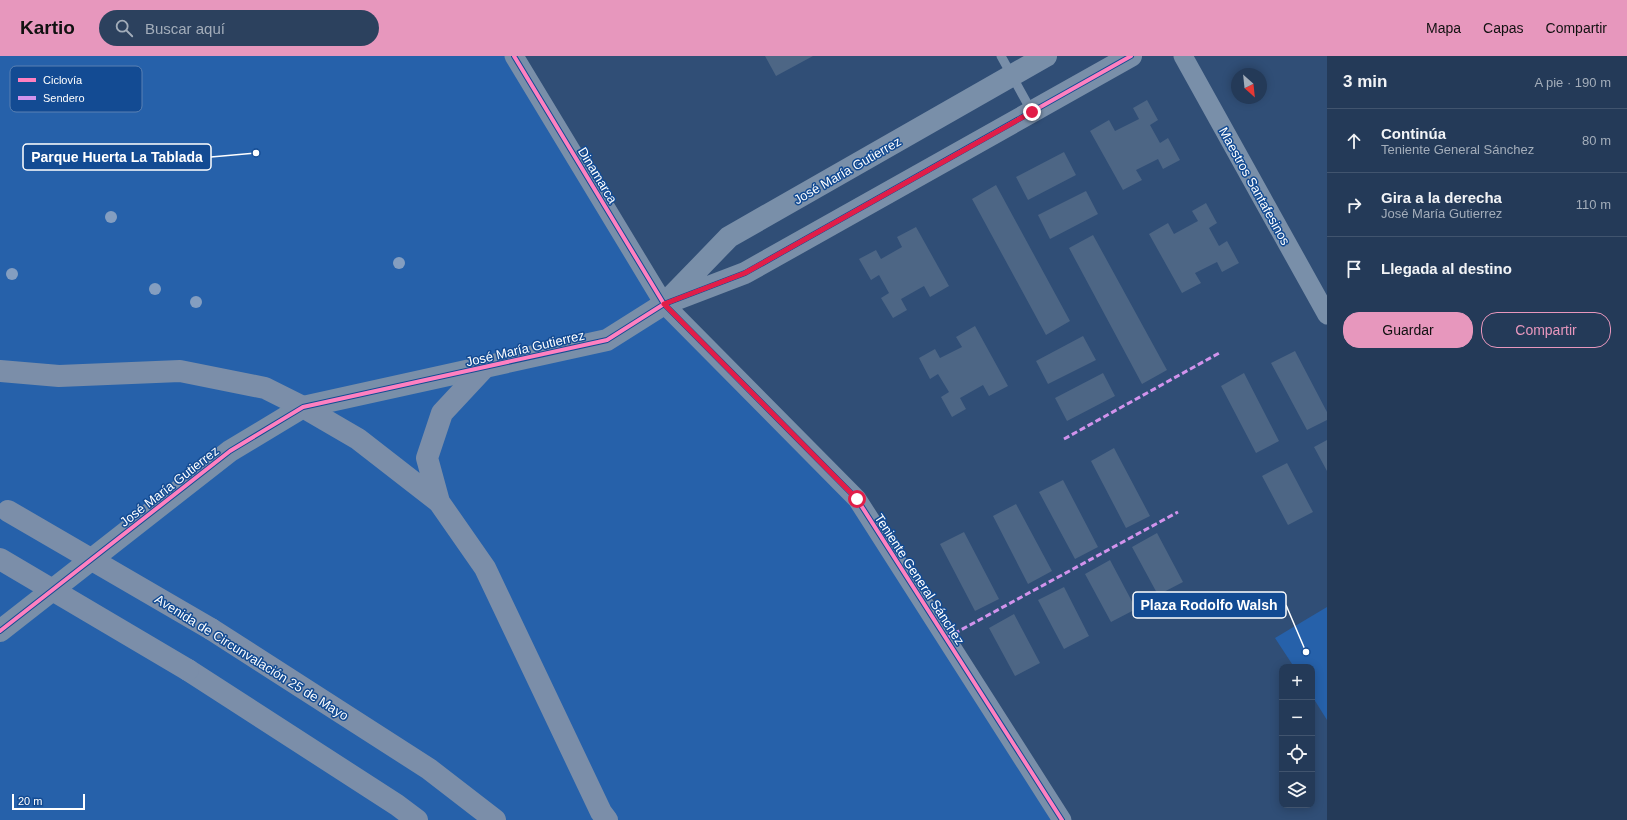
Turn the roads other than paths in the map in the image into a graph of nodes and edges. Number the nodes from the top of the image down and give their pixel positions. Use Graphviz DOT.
graph roads {
  1 [pos="514,56"];
  2 [pos="1001,56"];
  3 [pos="1046,56"];
  4 [pos="1131,56"];
  5 [pos="1183,56"];
  6 [pos="1012,75"];
  7 [pos="1032,112"];
  8 [pos="664,304"];
  9 [pos="1327,315"];
  10 [pos="483,369"];
  11 [pos="0,371"];
  12 [pos="303,407"];
  13 [pos="439,502"];
  14 [pos="4,508"];
  15 [pos="0,559"];
  16 [pos="0,631"];
  17 [pos="417,820"];
  18 [pos="495,820"];
  19 [pos="608,820"];
  20 [pos="1062,820"];
  1 -- 8 [label="street, Dinamarca"];
  2 -- 6 [label="lane"];
  3 -- 6 [label="street, José María Gutierrez"];
  4 -- 7 [label="street, José María Gutierrez"];
  5 -- 9 [label="street, Maestros Santafesinos"];
  6 -- 7 [label="lane"];
  6 -- 8 [label="street, José María Gutierrez"];
  7 -- 8 [label="street, José María Gutierrez"];
  8 -- 10 [label="street, José María Gutierrez"];
  8 -- 20 [label="street, Teniente General Sánchez"];
  10 -- 12 [label="street, José María Gutierrez"];
  10 -- 13 [label="highway"];
  11 -- 12 [label="highway"];
  12 -- 13 [label="highway"];
  12 -- 16 [label="street, José María Gutierrez"];
  13 -- 19 [label="highway"];
  14 -- 18 [label="highway, Avenida de Circunvalación 25 de Mayo, bridge"];
  15 -- 17 [label="highway, bridge"];
}
